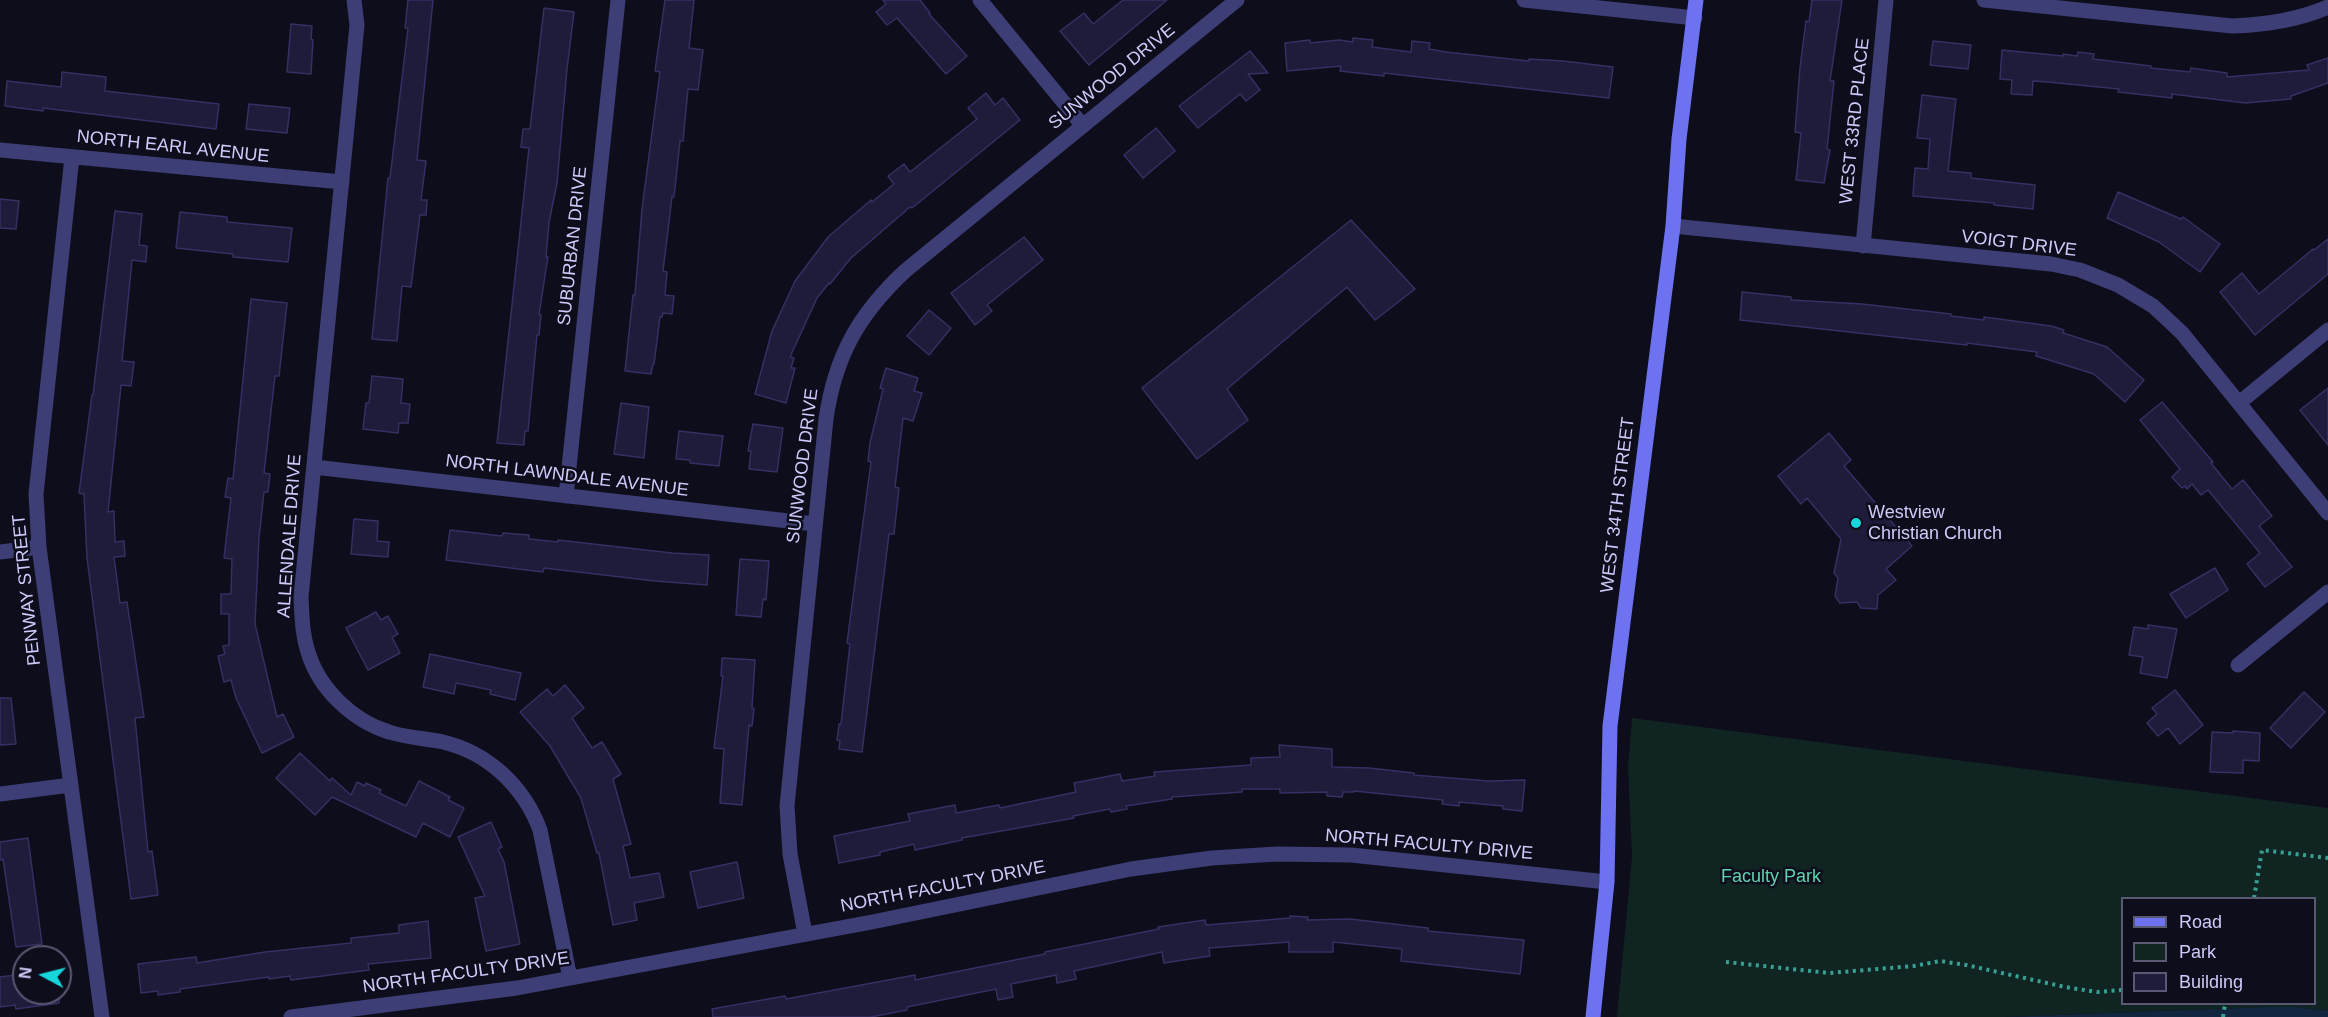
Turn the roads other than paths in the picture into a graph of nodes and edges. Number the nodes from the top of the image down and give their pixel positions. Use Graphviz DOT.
graph roads {
  1 [pos="354,0"];
  2 [pos="618,0"];
  3 [pos="980,0"];
  4 [pos="1237,0"];
  5 [pos="1524,0"];
  6 [pos="1696,0"];
  7 [pos="1886,0"];
  8 [pos="1983,0"];
  9 [pos="2328,7"];
  10 [pos="1695,18"];
  11 [pos="1083,126"];
  12 [pos="0,150"];
  13 [pos="72,157"];
  14 [pos="342,182"];
  15 [pos="1673,226"];
  16 [pos="1863,246"];
  17 [pos="2328,330"];
  18 [pos="2239,403"];
  19 [pos="314,467"];
  20 [pos="566,496"];
  21 [pos="2328,513"];
  22 [pos="815,524"];
  23 [pos="39,548"];
  24 [pos="0,552"];
  25 [pos="2328,592"];
  26 [pos="2238,665"];
  27 [pos="71,785"];
  28 [pos="0,794"];
  29 [pos="1607,882"];
  30 [pos="805,934"];
  31 [pos="570,978"];
  32 [pos="102,1017"];
  33 [pos="291,1017"];
  34 [pos="1593,1017"];
  1 -- 14 [label="street, ALLENDALE DRIVE"];
  2 -- 20 [label="street, SUBURBAN DRIVE"];
  3 -- 11 [label="street"];
  4 -- 11 [label="street, SUNWOOD DRIVE"];
  5 -- 10 [label="street"];
  6 -- 10 [label="street, WEST 34TH STREET"];
  7 -- 16 [label="street, WEST 33RD PLACE"];
  8 -- 9 [label="street"];
  10 -- 15 [label="street, WEST 34TH STREET"];
  11 -- 22 [label="street, SUNWOOD DRIVE"];
  12 -- 13 [label="street, NORTH EARL AVENUE"];
  13 -- 14 [label="street, NORTH EARL AVENUE"];
  13 -- 23 [label="street, PENWAY STREET"];
  14 -- 19 [label="street, ALLENDALE DRIVE"];
  15 -- 16 [label="street, VOIGT DRIVE"];
  15 -- 29 [label="street, WEST 34TH STREET"];
  16 -- 18 [label="street, VOIGT DRIVE"];
  17 -- 18 [label="street"];
  18 -- 21 [label="street, VOIGT DRIVE"];
  19 -- 20 [label="street, NORTH LAWNDALE AVENUE"];
  19 -- 31 [label="street, ALLENDALE DRIVE"];
  20 -- 22 [label="street, NORTH LAWNDALE AVENUE"];
  22 -- 30 [label="street, SUNWOOD DRIVE"];
  23 -- 24 [label="street"];
  23 -- 27 [label="street, PENWAY STREET"];
  25 -- 26 [label="street"];
  27 -- 28 [label="street"];
  27 -- 32 [label="street, PENWAY STREET"];
  29 -- 30 [label="street, NORTH FACULTY DRIVE"];
  29 -- 34 [label="street, WEST 34TH STREET"];
  30 -- 31 [label="street, NORTH FACULTY DRIVE"];
  31 -- 33 [label="street, NORTH FACULTY DRIVE"];
}
